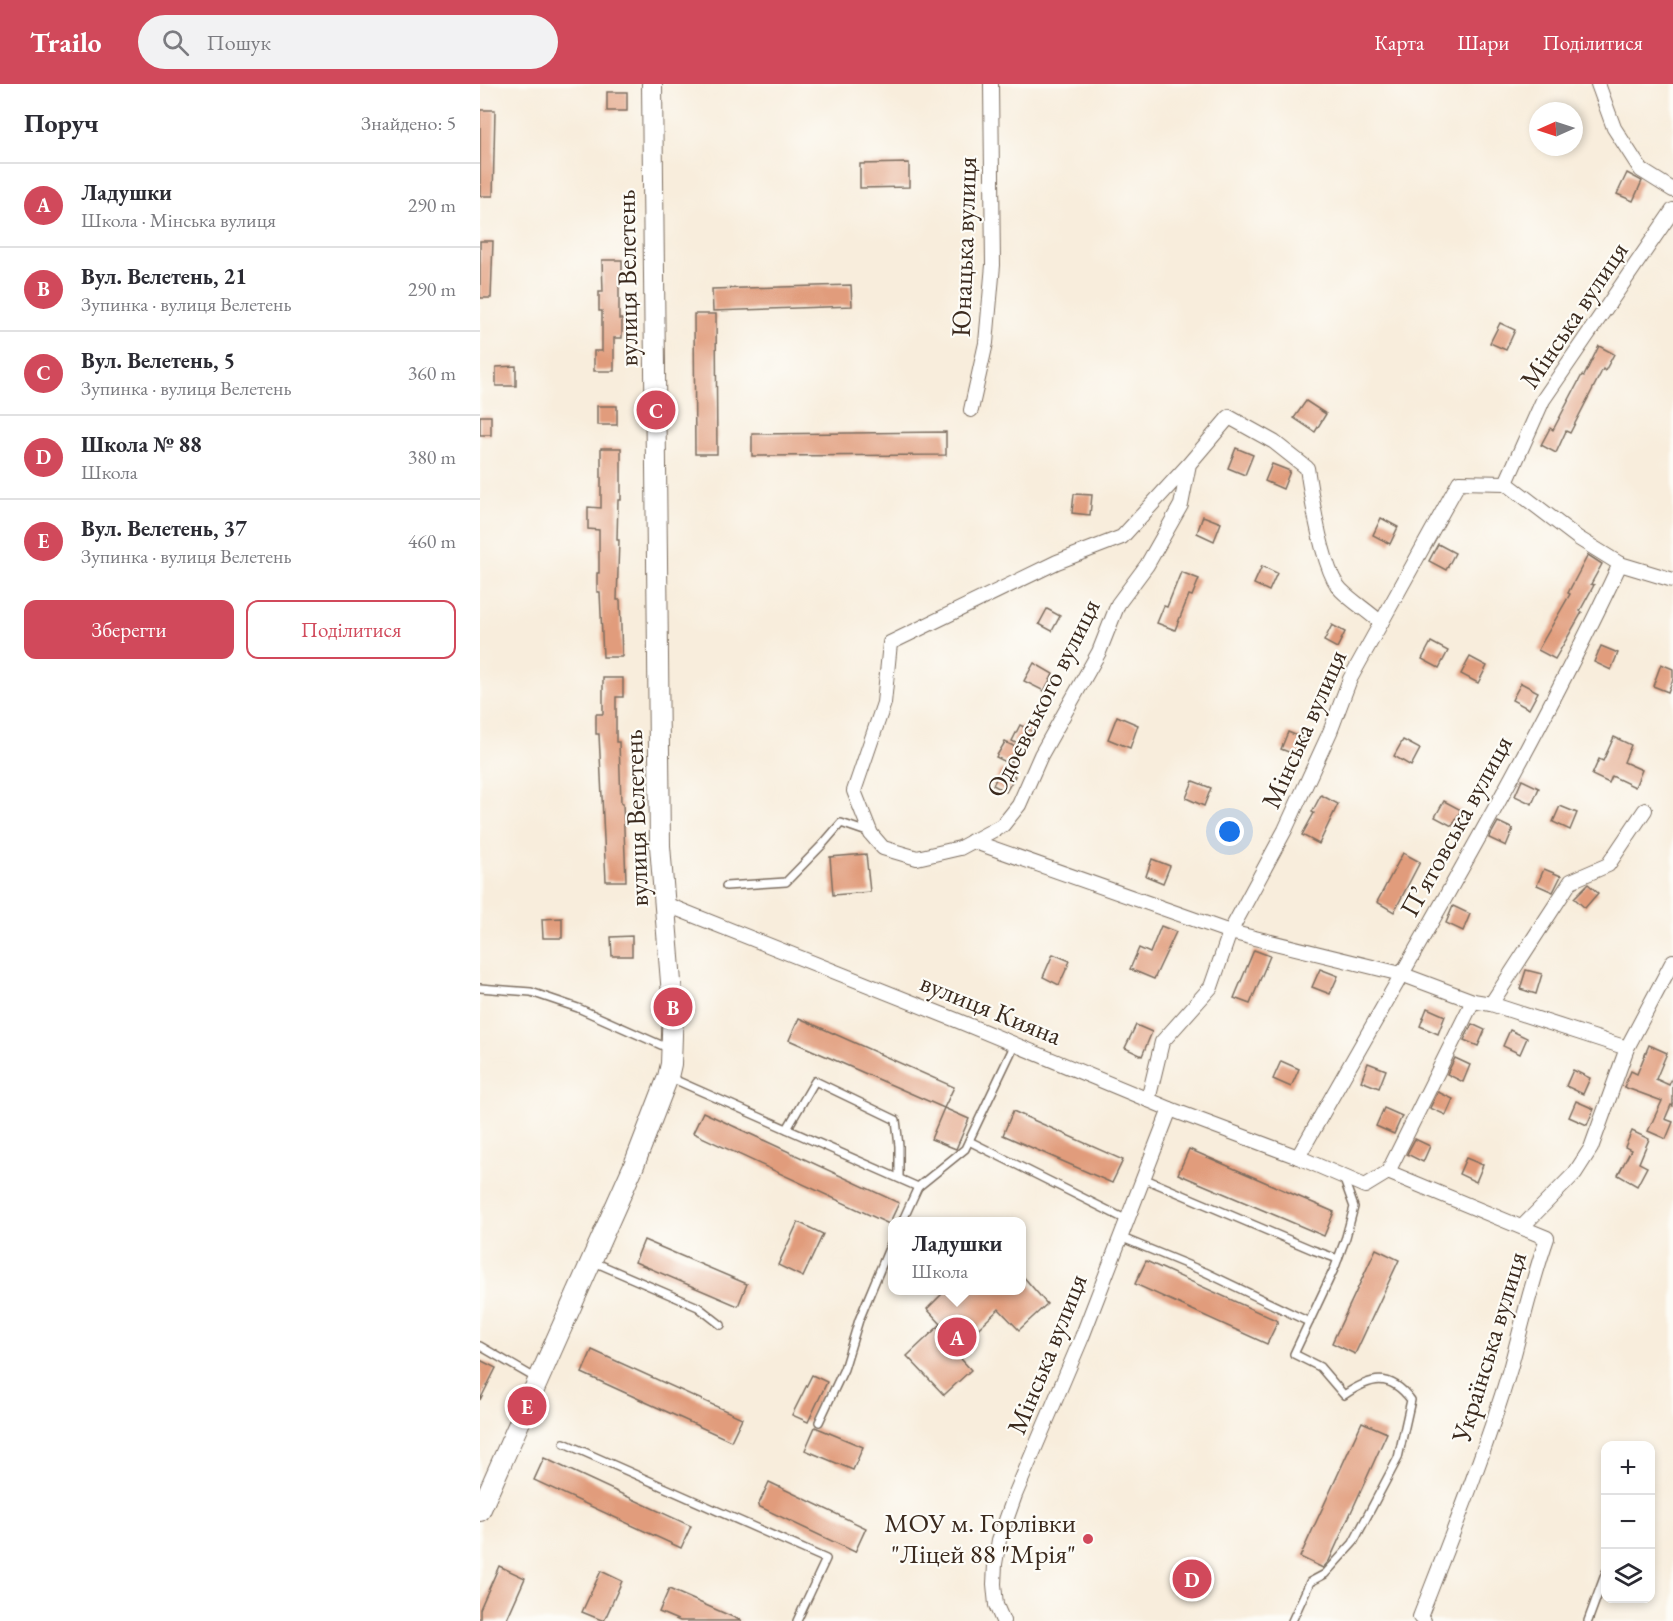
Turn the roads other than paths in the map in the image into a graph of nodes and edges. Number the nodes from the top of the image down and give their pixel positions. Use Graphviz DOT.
graph roads {
  1 [pos="652,84"];
  2 [pos="991,84"];
  3 [pos="1598,84"];
  4 [pos="1673,190"];
  5 [pos="1673,210"];
  6 [pos="970,410"];
  7 [pos="1189,464"];
  8 [pos="1506,483"];
  9 [pos="1620,564"];
  10 [pos="1673,580"];
  11 [pos="1381,623"];
  12 [pos="1645,810"];
  13 [pos="871,834"];
  14 [pos="972,841"];
  15 [pos="726,886"];
  16 [pos="666,904"];
  17 [pos="1230,932"];
  18 [pos="1673,961"];
  19 [pos="1401,975"];
  20 [pos="480,988"];
  21 [pos="1473,1001"];
  22 [pos="1491,1004"];
  23 [pos="1015,1044"];
  24 [pos="1627,1048"];
  25 [pos="672,1049"];
  26 [pos="668,1077"];
  27 [pos="1148,1100"];
  28 [pos="1170,1109"];
  29 [pos="787,1129"];
  30 [pos="969,1141"];
  31 [pos="1298,1157"];
  32 [pos="1388,1172"];
  33 [pos="1343,1177"];
  34 [pos="898,1178"];
  35 [pos="1143,1178"];
  36 [pos="918,1187"];
  37 [pos="904,1217"];
  38 [pos="1127,1220"];
  39 [pos="1522,1227"];
  40 [pos="1120,1237"];
  41 [pos="888,1251"];
  42 [pos="1338,1259"];
  43 [pos="592,1261"];
  44 [pos="1309,1322"];
  45 [pos="721,1325"];
  46 [pos="480,1346"];
  47 [pos="538,1380"];
  48 [pos="819,1422"];
  49 [pos="564,1443"];
  50 [pos="480,1510"];
  51 [pos="1601,1584"];
  52 [pos="797,1621"];
  53 [pos="1003,1621"];
  54 [pos="1292,1621"];
  55 [pos="1424,1621"];
  56 [pos="1588,1621"];
  1 -- 16 [label="street, вулиця Велетень"];
  2 -- 6 [label="street, Юнацька вулиця"];
  3 -- 4 [label="street"];
  5 -- 8 [label="street, Мінська вулиця"];
  7 -- 11 [label="street, Одоєвського вулиця"];
  7 -- 13 [label="street, Одоєвського вулиця"];
  7 -- 14 [label="street, Одоєвського вулиця"];
  8 -- 9 [label="street"];
  8 -- 11 [label="street, Мінська вулиця"];
  9 -- 10 [label="street"];
  9 -- 19 [label="street, П’ятовська вулиця"];
  11 -- 17 [label="street, Мінська вулиця"];
  12 -- 22 [label="street"];
  13 -- 14 [label="street, Одоєвського вулиця"];
  13 -- 15 [label="lane"];
  14 -- 17 [label="street"];
  16 -- 23 [label="street, вулиця Кияна"];
  16 -- 25 [label="street, вулиця Велетень"];
  17 -- 19 [label="street"];
  17 -- 27 [label="street, Мінська вулиця"];
  18 -- 24 [label="street"];
  19 -- 21 [label="street"];
  19 -- 31 [label="street, П’ятовська вулиця"];
  20 -- 25 [label="lane"];
  21 -- 22 [label="street"];
  21 -- 32 [label="street"];
  22 -- 24 [label="street"];
  23 -- 27 [label="street, вулиця Кияна"];
  23 -- 30 [label="lane"];
  24 -- 39 [label="street"];
  25 -- 26 [label="street, вулиця Велетень"];
  26 -- 29 [label="lane"];
  26 -- 43 [label="street, вулиця Велетень"];
  27 -- 28 [label="street, вулиця Кияна"];
  28 -- 31 [label="street, вулиця Кияна"];
  28 -- 35 [label="street, Мінська вулиця"];
  29 -- 34 [label="lane"];
  29 -- 34 [label="lane"];
  30 -- 36 [label="lane"];
  30 -- 38 [label="lane"];
  31 -- 33 [label="street"];
  32 -- 33 [label="street"];
  32 -- 39 [label="street, Українська вулиця"];
  33 -- 42 [label="lane"];
  34 -- 36 [label="lane"];
  35 -- 38 [label="street, Мінська вулиця"];
  35 -- 42 [label="lane"];
  36 -- 37 [label="lane"];
  38 -- 40 [label="street, Мінська вулиця"];
  39 -- 55 [label="street, Українська вулиця"];
  40 -- 44 [label="lane"];
  40 -- 53 [label="street, Мінська вулиця"];
  41 -- 48 [label="lane"];
  42 -- 44 [label="lane"];
  43 -- 45 [label="lane"];
  43 -- 47 [label="street, вулиця Велетень"];
  44 -- 54 [label="lane"];
  46 -- 47 [label="lane"];
  47 -- 50 [label="street, вулиця Велетень"];
  49 -- 52 [label="lane"];
  51 -- 56 [label="lane"];
}
